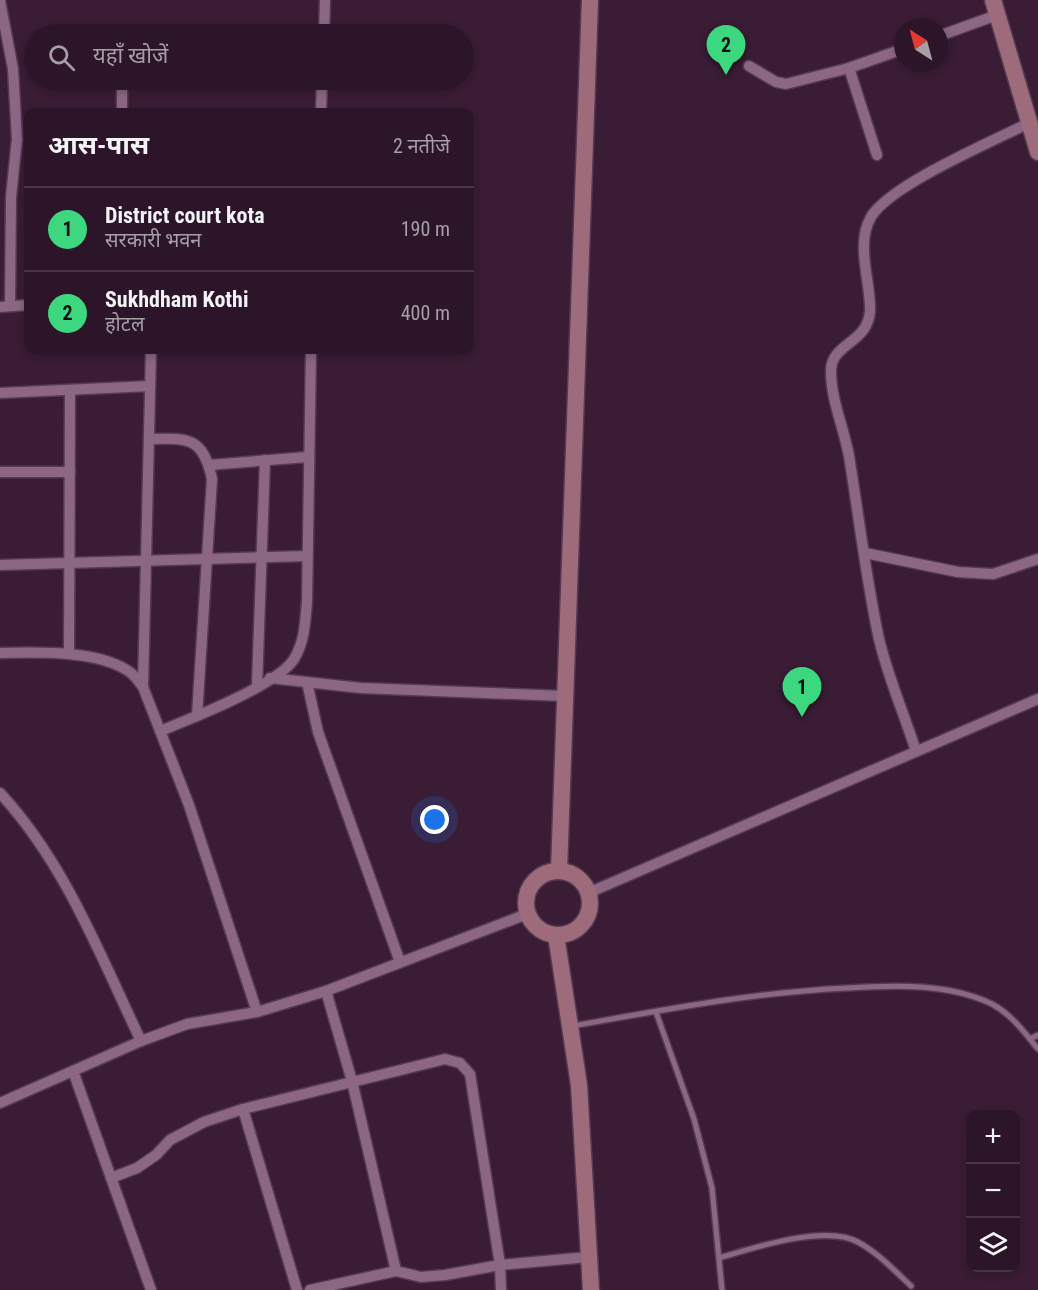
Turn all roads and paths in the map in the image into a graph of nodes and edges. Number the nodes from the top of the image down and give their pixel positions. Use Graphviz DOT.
graph roads {
  1 [pos="325,0"];
  2 [pos="590,0"];
  3 [pos="0,1"];
  4 [pos="995,8"];
  5 [pos="324,24"];
  6 [pos="948,32"];
  7 [pos="894,52"];
  8 [pos="749,66"];
  9 [pos="849,68"];
  10 [pos="122,90"];
  11 [pos="322,90"];
  12 [pos="122,108"];
  13 [pos="321,108"];
  14 [pos="1029,123"];
  15 [pos="1038,152"];
  16 [pos="877,155"];
  17 [pos="24,304"];
  18 [pos="5,306"];
  19 [pos="151,354"];
  20 [pos="311,354"];
  21 [pos="150,386"];
  22 [pos="70,390"];
  23 [pos="0,393"];
  24 [pos="149,439"];
  25 [pos="307,457"];
  26 [pos="265,460"];
  27 [pos="209,465"];
  28 [pos="0,472"];
  29 [pos="70,472"];
  30 [pos="865,553"];
  31 [pos="262,556"];
  32 [pos="307,556"];
  33 [pos="1038,558"];
  34 [pos="206,559"];
  35 [pos="146,560"];
  36 [pos="0,565"];
  37 [pos="70,565"];
  38 [pos="0,653"];
  39 [pos="69,654"];
  40 [pos="270,678"];
  41 [pos="307,682"];
  42 [pos="257,686"];
  43 [pos="143,687"];
  44 [pos="564,696"];
  45 [pos="1038,699"];
  46 [pos="197,716"];
  47 [pos="160,731"];
  48 [pos="916,751"];
  49 [pos="0,793"];
  50 [pos="559,872"];
  51 [pos="588,893"];
  52 [pos="527,914"];
  53 [pos="556,935"];
  54 [pos="400,962"];
  55 [pos="326,991"];
  56 [pos="257,1012"];
  57 [pos="656,1012"];
  58 [pos="571,1026"];
  59 [pos="1038,1035"];
  60 [pos="1030,1039"];
  61 [pos="141,1041"];
  62 [pos="1038,1049"];
  63 [pos="73,1071"];
  64 [pos="352,1081"];
  65 [pos="0,1103"];
  66 [pos="243,1109"];
  67 [pos="111,1178"];
  68 [pos="588,1257"];
  69 [pos="719,1258"];
  70 [pos="500,1265"];
  71 [pos="396,1271"];
  72 [pos="911,1286"];
  73 [pos="151,1290"];
  74 [pos="297,1290"];
  75 [pos="310,1290"];
  76 [pos="501,1290"];
  77 [pos="591,1290"];
  78 [pos="722,1290"];
  1 -- 5 [label="street"];
  2 -- 44 [label="street"];
  3 -- 18 [label="street"];
  4 -- 6 [label="street"];
  4 -- 14 [label="street"];
  7 -- 9 [label="street"];
  8 -- 9 [label="street"];
  9 -- 16 [label="street"];
  10 -- 12 [label="street"];
  11 -- 13 [label="street"];
  14 -- 15 [label="street"];
  14 -- 30 [label="street"];
  17 -- 18 [label="street"];
  19 -- 21 [label="street"];
  20 -- 25 [label="street"];
  21 -- 22 [label="street"];
  21 -- 24 [label="street"];
  22 -- 23 [label="street"];
  22 -- 29 [label="street"];
  24 -- 27 [label="street"];
  24 -- 35 [label="street"];
  25 -- 26 [label="street"];
  25 -- 32 [label="street"];
  26 -- 27 [label="street"];
  26 -- 31 [label="street"];
  27 -- 34 [label="street"];
  28 -- 29 [label="street"];
  29 -- 37 [label="street"];
  30 -- 33 [label="street"];
  30 -- 48 [label="street"];
  31 -- 32 [label="street"];
  31 -- 34 [label="street"];
  31 -- 42 [label="street"];
  32 -- 40 [label="street"];
  34 -- 35 [label="street"];
  34 -- 46 [label="street"];
  35 -- 37 [label="street"];
  35 -- 43 [label="street"];
  36 -- 37 [label="street"];
  37 -- 39 [label="street"];
  38 -- 39 [label="street"];
  39 -- 43 [label="street"];
  40 -- 41 [label="street"];
  40 -- 42 [label="street"];
  41 -- 44 [label="street"];
  41 -- 54 [label="street"];
  42 -- 46 [label="street"];
  43 -- 47 [label="street"];
  44 -- 50 [label="street"];
  45 -- 48 [label="street"];
  46 -- 47 [label="street"];
  47 -- 56 [label="street"];
  48 -- 51 [label="street"];
  49 -- 61 [label="street"];
  50 -- 51 [label="street"];
  50 -- 52 [label="street"];
  51 -- 53 [label="street"];
  52 -- 53 [label="street"];
  52 -- 54 [label="street"];
  53 -- 58 [label="street"];
  54 -- 55 [label="street"];
  55 -- 56 [label="street"];
  55 -- 64 [label="street"];
  56 -- 61 [label="street"];
  57 -- 58 [label="lane"];
  57 -- 60 [label="lane"];
  57 -- 69 [label="lane"];
  58 -- 68 [label="street"];
  59 -- 60 [label="lane"];
  60 -- 62 [label="lane"];
  61 -- 63 [label="street"];
  63 -- 65 [label="street"];
  63 -- 67 [label="street"];
  64 -- 66 [label="street"];
  64 -- 70 [label="street"];
  64 -- 71 [label="street"];
  66 -- 67 [label="street"];
  66 -- 74 [label="street"];
  67 -- 73 [label="street"];
  68 -- 70 [label="street"];
  68 -- 77 [label="street"];
  69 -- 72 [label="lane"];
  69 -- 78 [label="lane"];
  70 -- 71 [label="street"];
  70 -- 76 [label="street"];
  71 -- 75 [label="street"];
}
